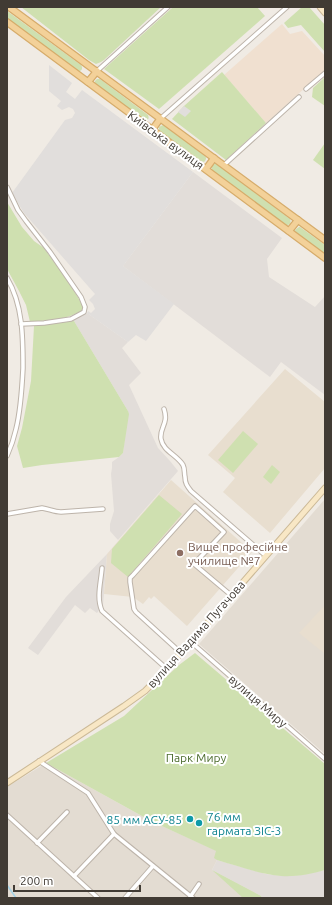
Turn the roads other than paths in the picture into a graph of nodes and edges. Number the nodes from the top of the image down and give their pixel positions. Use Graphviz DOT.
graph roads {
  1 [pos="9,7"];
  2 [pos="168,7"];
  3 [pos="287,7"];
  4 [pos="320,7"];
  5 [pos="325,13"];
  6 [pos="7,22"];
  7 [pos="96,71"];
  8 [pos="325,73"];
  9 [pos="88,82"];
  10 [pos="306,90"];
  11 [pos="299,97"];
  12 [pos="160,119"];
  13 [pos="152,130"];
  14 [pos="214,158"];
  15 [pos="224,165"];
  16 [pos="206,169"];
  17 [pos="7,187"];
  18 [pos="298,220"];
  19 [pos="289,231"];
  20 [pos="325,240"];
  21 [pos="325,258"];
  22 [pos="7,278"];
  23 [pos="21,324"];
  24 [pos="164,409"];
  25 [pos="7,456"];
  26 [pos="325,488"];
  27 [pos="103,509"];
  28 [pos="7,514"];
  29 [pos="266,556"];
  30 [pos="102,568"];
  31 [pos="232,596"];
  32 [pos="191,642"];
  33 [pos="181,653"];
  34 [pos="167,669"];
  35 [pos="325,759"];
  36 [pos="39,761"];
  37 [pos="7,782"];
  38 [pos="67,812"];
  39 [pos="7,815"];
  40 [pos="114,834"];
  41 [pos="38,843"];
  42 [pos="153,866"];
  43 [pos="74,876"];
  44 [pos="199,884"];
  45 [pos="191,897"];
  46 [pos="98,898"];
  47 [pos="125,898"];
  1 -- 7 [label="main road, Київська вулиця"];
  2 -- 7 [label="street"];
  3 -- 12 [label="street"];
  4 -- 5 [label="street"];
  6 -- 9 [label="main road, Київська вулиця"];
  7 -- 9 [label="main road"];
  7 -- 12 [label="main road, Київська вулиця"];
  8 -- 10 [label="street"];
  9 -- 13 [label="main road, Київська вулиця"];
  11 -- 15 [label="street"];
  12 -- 13 [label="main road"];
  12 -- 14 [label="main road, Київська вулиця"];
  13 -- 16 [label="main road, Київська вулиця"];
  14 -- 15 [label="main road, Київська вулиця"];
  14 -- 16 [label="main road"];
  15 -- 18 [label="main road, Київська вулиця"];
  16 -- 19 [label="main road, Київська вулиця"];
  17 -- 23 [label="street"];
  18 -- 19 [label="main road"];
  18 -- 20 [label="main road, Київська вулиця"];
  19 -- 21 [label="main road, Київська вулиця"];
  22 -- 23 [label="street"];
  23 -- 25 [label="street"];
  24 -- 29 [label="street"];
  26 -- 29 [label="street, вулиця Вадима Пугачова"];
  27 -- 28 [label="street"];
  29 -- 31 [label="street, вулиця Вадима Пугачова"];
  30 -- 34 [label="street"];
  31 -- 32 [label="street, вулиця Вадима Пугачова"];
  31 -- 33 [label="street"];
  32 -- 33 [label="street, вулиця Вадима Пугачова"];
  32 -- 35 [label="street, вулиця Миру"];
  33 -- 34 [label="street, вулиця Вадима Пугачова"];
  34 -- 36 [label="street, вулиця Вадима Пугачова"];
  36 -- 37 [label="street, вулиця Вадима Пугачова"];
  36 -- 40 [label="street"];
  38 -- 41 [label="street"];
  39 -- 41 [label="street"];
  40 -- 42 [label="street"];
  40 -- 43 [label="street"];
  41 -- 43 [label="street"];
  42 -- 45 [label="street"];
  42 -- 47 [label="street"];
  43 -- 46 [label="street"];
  44 -- 45 [label="street"];
}
